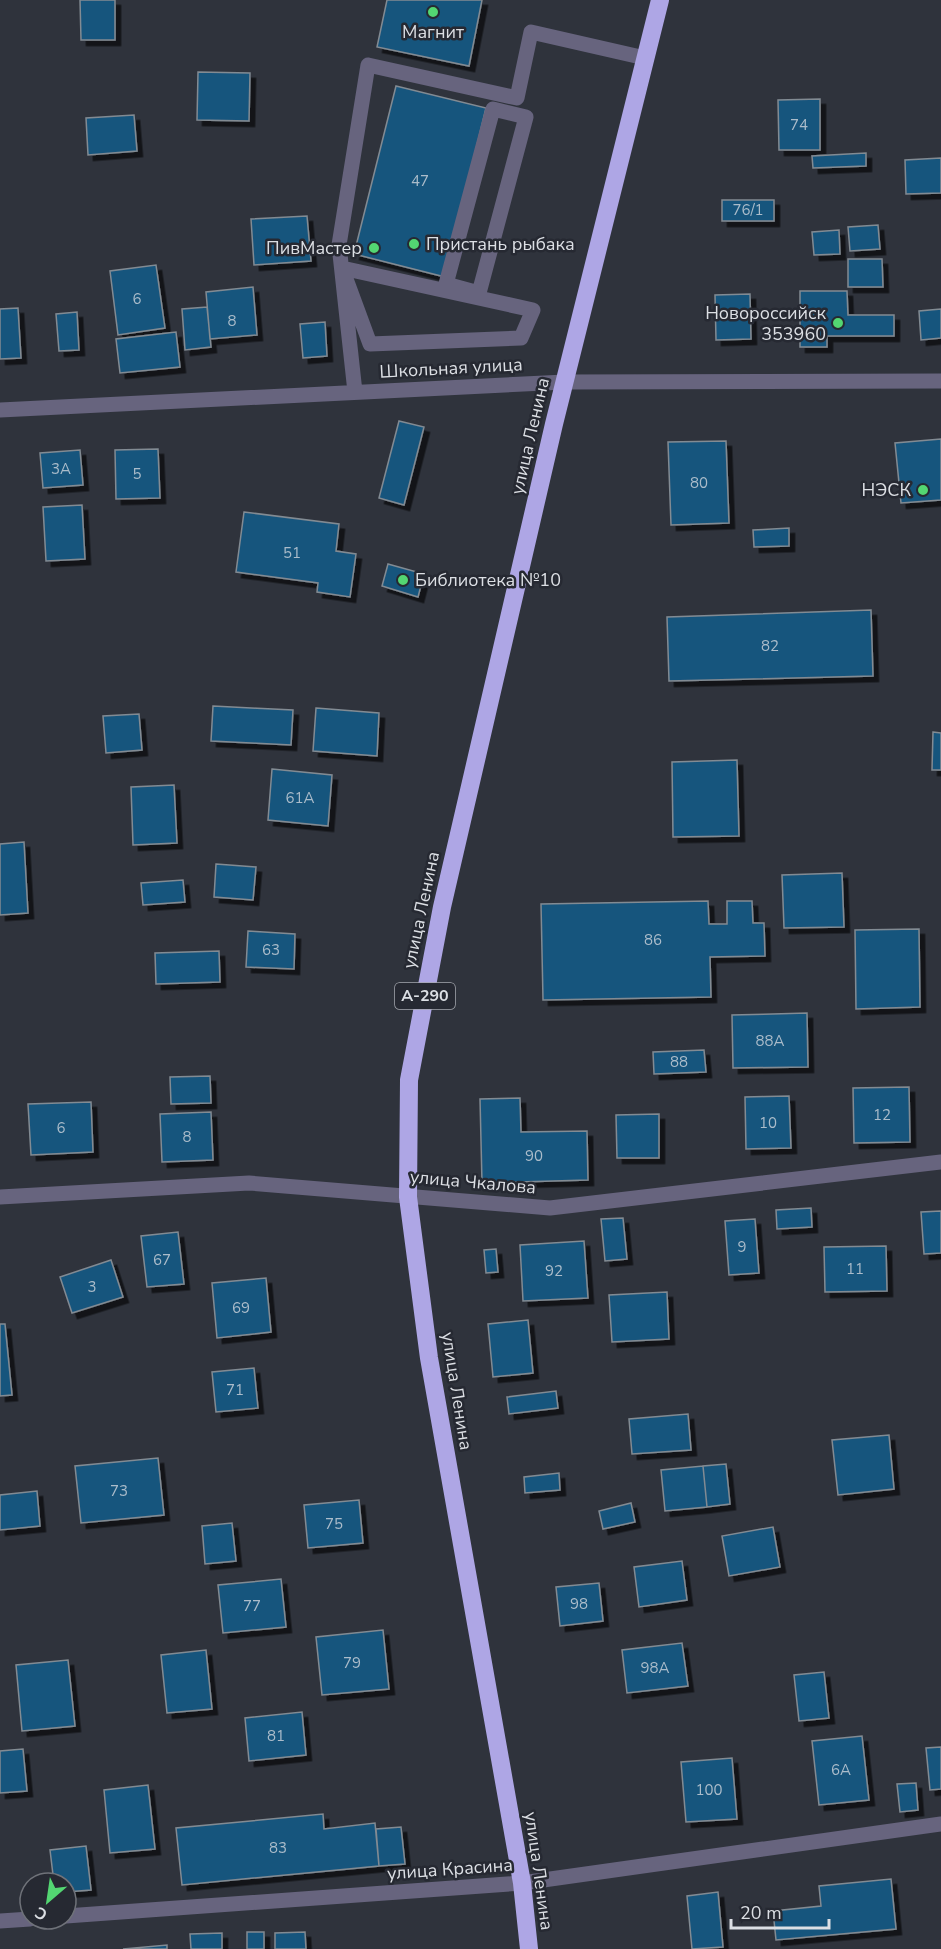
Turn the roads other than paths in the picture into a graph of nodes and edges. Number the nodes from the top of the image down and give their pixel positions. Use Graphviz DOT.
graph roads {
  1 [pos="660,0"];
  2 [pos="645,58"];
  3 [pos="342,268"];
  4 [pos="479,293"];
  5 [pos="941,381"];
  6 [pos="565,382"];
  7 [pos="355,392"];
  8 [pos="0,410"];
  9 [pos="941,1162"];
  10 [pos="0,1197"];
  11 [pos="408,1197"];
  12 [pos="941,1824"];
  13 [pos="522,1883"];
  14 [pos="78,1915"];
  15 [pos="18,1920"];
  16 [pos="0,1921"];
  17 [pos="529,1949"];
  1 -- 2 [label="highway, улица Ленина / А-290"];
  2 -- 3 [label="street"];
  2 -- 6 [label="highway, улица Ленина / А-290"];
  3 -- 3 [label="street"];
  3 -- 7 [label="street"];
  4 -- 4 [label="street"];
  5 -- 6 [label="street, Школьная улица"];
  6 -- 7 [label="street, Школьная улица"];
  6 -- 11 [label="highway, улица Ленина / А-290"];
  7 -- 8 [label="street, Школьная улица"];
  9 -- 11 [label="street, улица Чкалова"];
  10 -- 11 [label="street, улица Чкалова"];
  11 -- 13 [label="highway, улица Ленина / А-290"];
  12 -- 13 [label="street, улица Красина"];
  13 -- 14 [label="street, улица Красина"];
  13 -- 17 [label="highway, улица Ленина / А-290"];
  15 -- 16 [label="street"];
}
